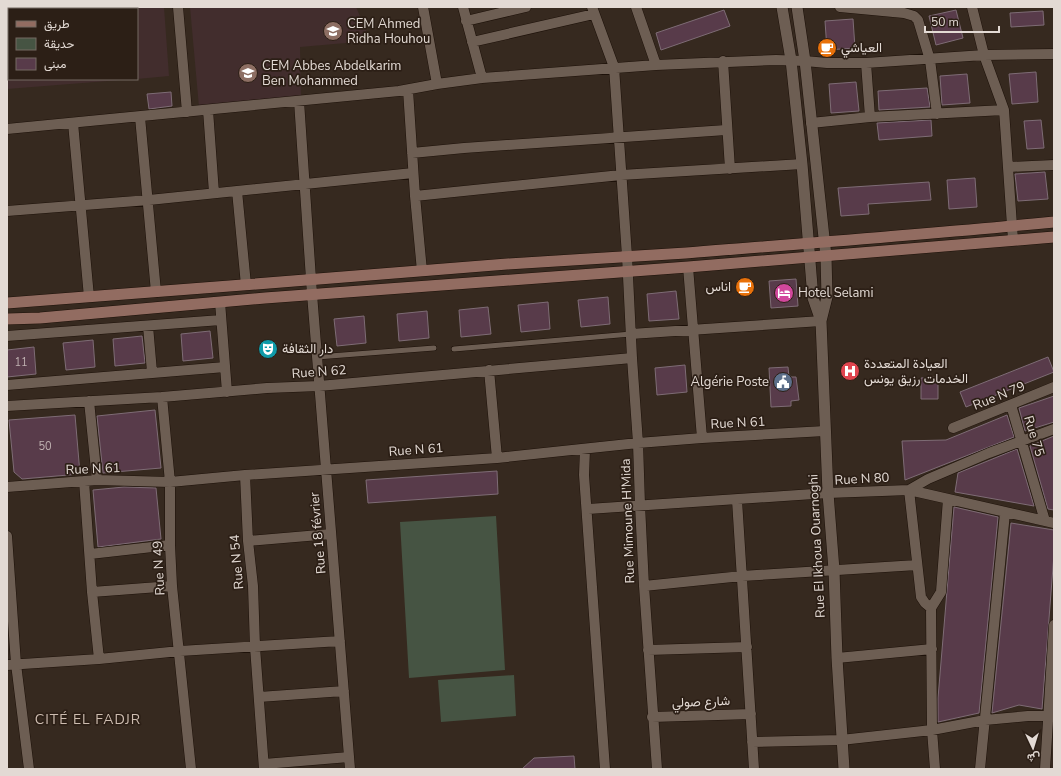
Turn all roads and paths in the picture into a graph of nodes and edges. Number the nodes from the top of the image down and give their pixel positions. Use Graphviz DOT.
graph roads {
  1 [pos="178,7"];
  2 [pos="423,7"];
  3 [pos="463,7"];
  4 [pos="526,7"];
  5 [pos="636,7"];
  6 [pos="782,7"];
  7 [pos="797,7"];
  8 [pos="840,7"];
  9 [pos="972,7"];
  10 [pos="593,10"];
  11 [pos="466,20"];
  12 [pos="472,42"];
  13 [pos="1054,54"];
  14 [pos="984,55"];
  15 [pos="791,60"];
  16 [pos="930,60"];
  17 [pos="805,61"];
  18 [pos="723,62"];
  19 [pos="866,63"];
  20 [pos="656,65"];
  21 [pos="614,67"];
  22 [pos="482,78"];
  23 [pos="437,84"];
  24 [pos="408,90"];
  25 [pos="298,101"];
  26 [pos="208,110"];
  27 [pos="1004,110"];
  28 [pos="187,112"];
  29 [pos="938,114"];
  30 [pos="140,117"];
  31 [pos="870,117"];
  32 [pos="74,123"];
  33 [pos="811,123"];
  34 [pos="7,129"];
  35 [pos="726,130"];
  36 [pos="619,137"];
  37 [pos="412,153"];
  38 [pos="802,164"];
  39 [pos="1054,165"];
  40 [pos="1008,167"];
  41 [pos="730,169"];
  42 [pos="414,173"];
  43 [pos="621,175"];
  44 [pos="305,184"];
  45 [pos="237,191"];
  46 [pos="214,193"];
  47 [pos="415,196"];
  48 [pos="149,200"];
  49 [pos="80,206"];
  50 [pos="7,211"];
  51 [pos="1054,222"];
  52 [pos="1012,226"];
  53 [pos="920,235"];
  54 [pos="1054,237"];
  55 [pos="1013,240"];
  56 [pos="824,241"];
  57 [pos="808,242"];
  58 [pos="921,248"];
  59 [pos="627,256"];
  60 [pos="809,256"];
  61 [pos="826,256"];
  62 [pos="688,267"];
  63 [pos="422,271"];
  64 [pos="627,271"];
  65 [pos="311,280"];
  66 [pos="246,285"];
  67 [pos="156,292"];
  68 [pos="312,294"];
  69 [pos="89,297"];
  70 [pos="220,302"];
  71 [pos="7,303"];
  72 [pos="7,319"];
  73 [pos="221,320"];
  74 [pos="821,321"];
  75 [pos="148,326"];
  76 [pos="693,330"];
  77 [pos="631,334"];
  78 [pos="7,336"];
  79 [pos="434,348"];
  80 [pos="454,349"];
  81 [pos="317,357"];
  82 [pos="632,358"];
  83 [pos="224,367"];
  84 [pos="489,370"];
  85 [pos="152,372"];
  86 [pos="7,385"];
  87 [pos="319,386"];
  88 [pos="1054,387"];
  89 [pos="227,392"];
  90 [pos="162,397"];
  91 [pos="89,401"];
  92 [pos="1011,405"];
  93 [pos="7,406"];
  94 [pos="953,428"];
  95 [pos="1054,429"];
  96 [pos="825,431"];
  97 [pos="702,438"];
  98 [pos="1022,441"];
  99 [pos="638,443"];
  100 [pos="585,449"];
  101 [pos="496,458"];
  102 [pos="326,469"];
  103 [pos="245,475"];
  104 [pos="97,480"];
  105 [pos="84,481"];
  106 [pos="170,482"];
  107 [pos="7,487"];
  108 [pos="909,490"];
  109 [pos="828,493"];
  110 [pos="948,499"];
  111 [pos="737,500"];
  112 [pos="640,505"];
  113 [pos="588,509"];
  114 [pos="1005,513"];
  115 [pos="1050,522"];
  116 [pos="331,534"];
  117 [pos="7,536"];
  118 [pos="248,541"];
  119 [pos="170,545"];
  120 [pos="90,554"];
  121 [pos="8,555"];
  122 [pos="918,565"];
  123 [pos="834,570"];
  124 [pos="742,576"];
  125 [pos="172,586"];
  126 [pos="644,586"];
  127 [pos="92,592"];
  128 [pos="931,608"];
  129 [pos="1054,625"];
  130 [pos="340,640"];
  131 [pos="255,647"];
  132 [pos="747,648"];
  133 [pos="932,649"];
  134 [pos="648,650"];
  135 [pos="180,651"];
  136 [pos="837,658"];
  137 [pos="99,659"];
  138 [pos="11,665"];
  139 [pos="344,691"];
  140 [pos="259,697"];
  141 [pos="751,714"];
  142 [pos="1047,716"];
  143 [pos="652,717"];
  144 [pos="985,720"];
  145 [pos="932,730"];
  146 [pos="841,740"];
  147 [pos="752,742"];
  148 [pos="349,758"];
  149 [pos="264,767"];
  150 [pos="29,769"];
  151 [pos="191,769"];
  152 [pos="350,769"];
  153 [pos="605,769"];
  154 [pos="657,769"];
  155 [pos="754,769"];
  156 [pos="844,769"];
  157 [pos="934,769"];
  158 [pos="980,769"];
  159 [pos="1045,769"];
  1 -- 28 [label="street"];
  2 -- 23 [label="street"];
  3 -- 11 [label="street"];
  4 -- 11 [label="street"];
  5 -- 20 [label="street"];
  6 -- 15 [label="street"];
  7 -- 17 [label="street"];
  8 -- 16 [label="street"];
  9 -- 14 [label="street"];
  10 -- 12 [label="street"];
  10 -- 21 [label="street, Rue Mimoune H'Mida"];
  11 -- 12 [label="street"];
  12 -- 22 [label="street"];
  13 -- 14 [label="street"];
  14 -- 16 [label="street"];
  14 -- 27 [label="street"];
  15 -- 17 [label="street"];
  15 -- 18 [label="street"];
  15 -- 38 [label="street"];
  16 -- 19 [label="street"];
  16 -- 29 [label="street"];
  17 -- 19 [label="street"];
  17 -- 33 [label="street"];
  18 -- 20 [label="street"];
  18 -- 35 [label="street"];
  19 -- 31 [label="street"];
  20 -- 21 [label="street"];
  21 -- 22 [label="street"];
  21 -- 36 [label="street, Rue Mimoune H'Mida"];
  22 -- 23 [label="street"];
  23 -- 24 [label="street"];
  24 -- 25 [label="street"];
  24 -- 37 [label="street"];
  25 -- 26 [label="street"];
  25 -- 44 [label="street, Rue 18 février"];
  26 -- 28 [label="street"];
  26 -- 46 [label="street"];
  27 -- 29 [label="street"];
  27 -- 40 [label="street"];
  28 -- 30 [label="street"];
  29 -- 31 [label="street"];
  30 -- 32 [label="street"];
  30 -- 48 [label="street"];
  31 -- 33 [label="street"];
  32 -- 34 [label="street"];
  32 -- 49 [label="street"];
  33 -- 56 [label="street"];
  35 -- 36 [label="street"];
  35 -- 41 [label="street"];
  36 -- 37 [label="street"];
  36 -- 43 [label="street, Rue Mimoune H'Mida"];
  37 -- 42 [label="street"];
  38 -- 41 [label="street"];
  38 -- 57 [label="street"];
  39 -- 40 [label="street"];
  40 -- 52 [label="street"];
  41 -- 43 [label="street"];
  42 -- 44 [label="street"];
  42 -- 47 [label="street"];
  43 -- 47 [label="street"];
  43 -- 59 [label="street, Rue Mimoune H'Mida"];
  44 -- 45 [label="street"];
  44 -- 65 [label="street, Rue 18 février"];
  45 -- 46 [label="street"];
  45 -- 66 [label="street"];
  46 -- 48 [label="street"];
  47 -- 63 [label="street"];
  48 -- 49 [label="street"];
  48 -- 67 [label="street"];
  49 -- 50 [label="street"];
  49 -- 69 [label="street"];
  51 -- 52 [label="main road"];
  52 -- 53 [label="main road"];
  52 -- 55 [label="street"];
  53 -- 56 [label="main road"];
  53 -- 58 [label="main road"];
  54 -- 55 [label="main road"];
  55 -- 58 [label="main road"];
  56 -- 57 [label="main road"];
  56 -- 61 [label="street"];
  57 -- 59 [label="main road"];
  57 -- 60 [label="street"];
  58 -- 61 [label="main road"];
  59 -- 63 [label="main road"];
  59 -- 64 [label="street, Rue Mimoune H'Mida"];
  60 -- 61 [label="main road"];
  60 -- 62 [label="main road"];
  60 -- 74 [label="street"];
  61 -- 74 [label="street"];
  62 -- 64 [label="main road"];
  62 -- 76 [label="street"];
  63 -- 65 [label="main road"];
  64 -- 68 [label="main road"];
  64 -- 77 [label="street, Rue Mimoune H'Mida"];
  65 -- 66 [label="main road"];
  65 -- 68 [label="street, Rue 18 février"];
  66 -- 67 [label="main road"];
  67 -- 69 [label="main road"];
  68 -- 70 [label="main road"];
  68 -- 81 [label="street, Rue 18 février"];
  69 -- 71 [label="main road"];
  70 -- 72 [label="main road"];
  70 -- 73 [label="street"];
  73 -- 75 [label="street"];
  73 -- 83 [label="street"];
  74 -- 76 [label="street"];
  74 -- 96 [label="street, Rue EI Ikhoua Ouarnoghi"];
  75 -- 78 [label="street"];
  75 -- 85 [label="street"];
  76 -- 77 [label="street"];
  76 -- 97 [label="street"];
  77 -- 80 [label="lane"];
  77 -- 82 [label="street, Rue Mimoune H'Mida"];
  79 -- 81 [label="lane"];
  81 -- 87 [label="street, Rue 18 février"];
  82 -- 84 [label="street, Rue N 62"];
  82 -- 99 [label="street, Rue Mimoune H'Mida"];
  83 -- 85 [label="street"];
  83 -- 89 [label="street"];
  84 -- 87 [label="street, Rue N 62"];
  84 -- 101 [label="street"];
  85 -- 86 [label="street"];
  87 -- 89 [label="street, Rue N 62"];
  87 -- 102 [label="street, Rue 18 février"];
  88 -- 92 [label="street, Rue N 79"];
  89 -- 90 [label="street, Rue N 62"];
  90 -- 91 [label="street, Rue N 62"];
  90 -- 106 [label="street, Rue N 49"];
  91 -- 93 [label="street, Rue N 62"];
  91 -- 104 [label="street"];
  92 -- 94 [label="street, Rue N 79"];
  92 -- 98 [label="street, Rue 75"];
  95 -- 98 [label="street, Rue N 80"];
  96 -- 97 [label="street, Rue N 61"];
  96 -- 109 [label="street, Rue EI Ikhoua Ouarnoghi"];
  97 -- 99 [label="street, Rue N 61"];
  98 -- 108 [label="street, Rue N 80"];
  98 -- 115 [label="street, Rue 75"];
  99 -- 100 [label="street, Rue N 61"];
  99 -- 112 [label="street, Rue Mimoune H'Mida"];
  100 -- 101 [label="street, Rue N 61"];
  100 -- 113 [label="street"];
  101 -- 102 [label="street, Rue N 61"];
  102 -- 103 [label="street, Rue N 61"];
  102 -- 116 [label="street, Rue 18 février"];
  103 -- 106 [label="street, Rue N 61"];
  103 -- 118 [label="street, Rue N 54"];
  104 -- 105 [label="street, Rue N 61"];
  104 -- 106 [label="street, Rue N 61"];
  105 -- 107 [label="street, Rue N 61"];
  105 -- 120 [label="street"];
  106 -- 119 [label="street, Rue N 49"];
  108 -- 109 [label="street, Rue N 80"];
  108 -- 110 [label="street"];
  108 -- 122 [label="street"];
  109 -- 111 [label="street, Rue N 80"];
  109 -- 123 [label="street, Rue EI Ikhoua Ouarnoghi"];
  110 -- 114 [label="street"];
  110 -- 128 [label="street"];
  111 -- 112 [label="street, Rue N 80"];
  111 -- 124 [label="street"];
  112 -- 113 [label="street, Rue N 80"];
  112 -- 126 [label="street, Rue Mimoune H'Mida"];
  113 -- 153 [label="street"];
  114 -- 115 [label="street"];
  114 -- 144 [label="street"];
  116 -- 118 [label="street"];
  116 -- 130 [label="street, Rue 18 février"];
  117 -- 121 [label="street"];
  118 -- 131 [label="street, Rue N 54"];
  119 -- 120 [label="street"];
  119 -- 125 [label="street, Rue N 49"];
  120 -- 127 [label="street"];
  121 -- 138 [label="street"];
  122 -- 123 [label="street"];
  122 -- 128 [label="street"];
  123 -- 124 [label="street"];
  123 -- 136 [label="street, Rue EI Ikhoua Ouarnoghi"];
  124 -- 126 [label="street"];
  124 -- 132 [label="street"];
  125 -- 127 [label="street"];
  125 -- 135 [label="street, Rue N 49"];
  126 -- 134 [label="street, Rue Mimoune H'Mida"];
  127 -- 137 [label="street"];
  128 -- 133 [label="street"];
  129 -- 142 [label="street"];
  130 -- 131 [label="street"];
  130 -- 139 [label="street, Rue 18 février"];
  131 -- 135 [label="street"];
  131 -- 140 [label="street, Rue N 54"];
  132 -- 134 [label="street"];
  132 -- 141 [label="street"];
  133 -- 136 [label="street"];
  133 -- 145 [label="street"];
  134 -- 143 [label="street, Rue Mimoune H'Mida"];
  135 -- 137 [label="street"];
  135 -- 151 [label="street, Rue N 49"];
  136 -- 146 [label="street, Rue EI Ikhoua Ouarnoghi"];
  137 -- 138 [label="street"];
  138 -- 150 [label="street"];
  139 -- 140 [label="street"];
  139 -- 148 [label="street, Rue 18 février"];
  140 -- 149 [label="street, Rue N 54"];
  141 -- 143 [label="street, شارع صولي"];
  141 -- 147 [label="street"];
  142 -- 144 [label="street"];
  142 -- 159 [label="street"];
  143 -- 154 [label="street, Rue Mimoune H'Mida"];
  144 -- 145 [label="street"];
  144 -- 158 [label="street"];
  145 -- 146 [label="street"];
  145 -- 157 [label="street"];
  146 -- 147 [label="street"];
  146 -- 156 [label="street, Rue EI Ikhoua Ouarnoghi"];
  147 -- 155 [label="street"];
  148 -- 149 [label="street"];
  148 -- 152 [label="street, Rue 18 février"];
}
